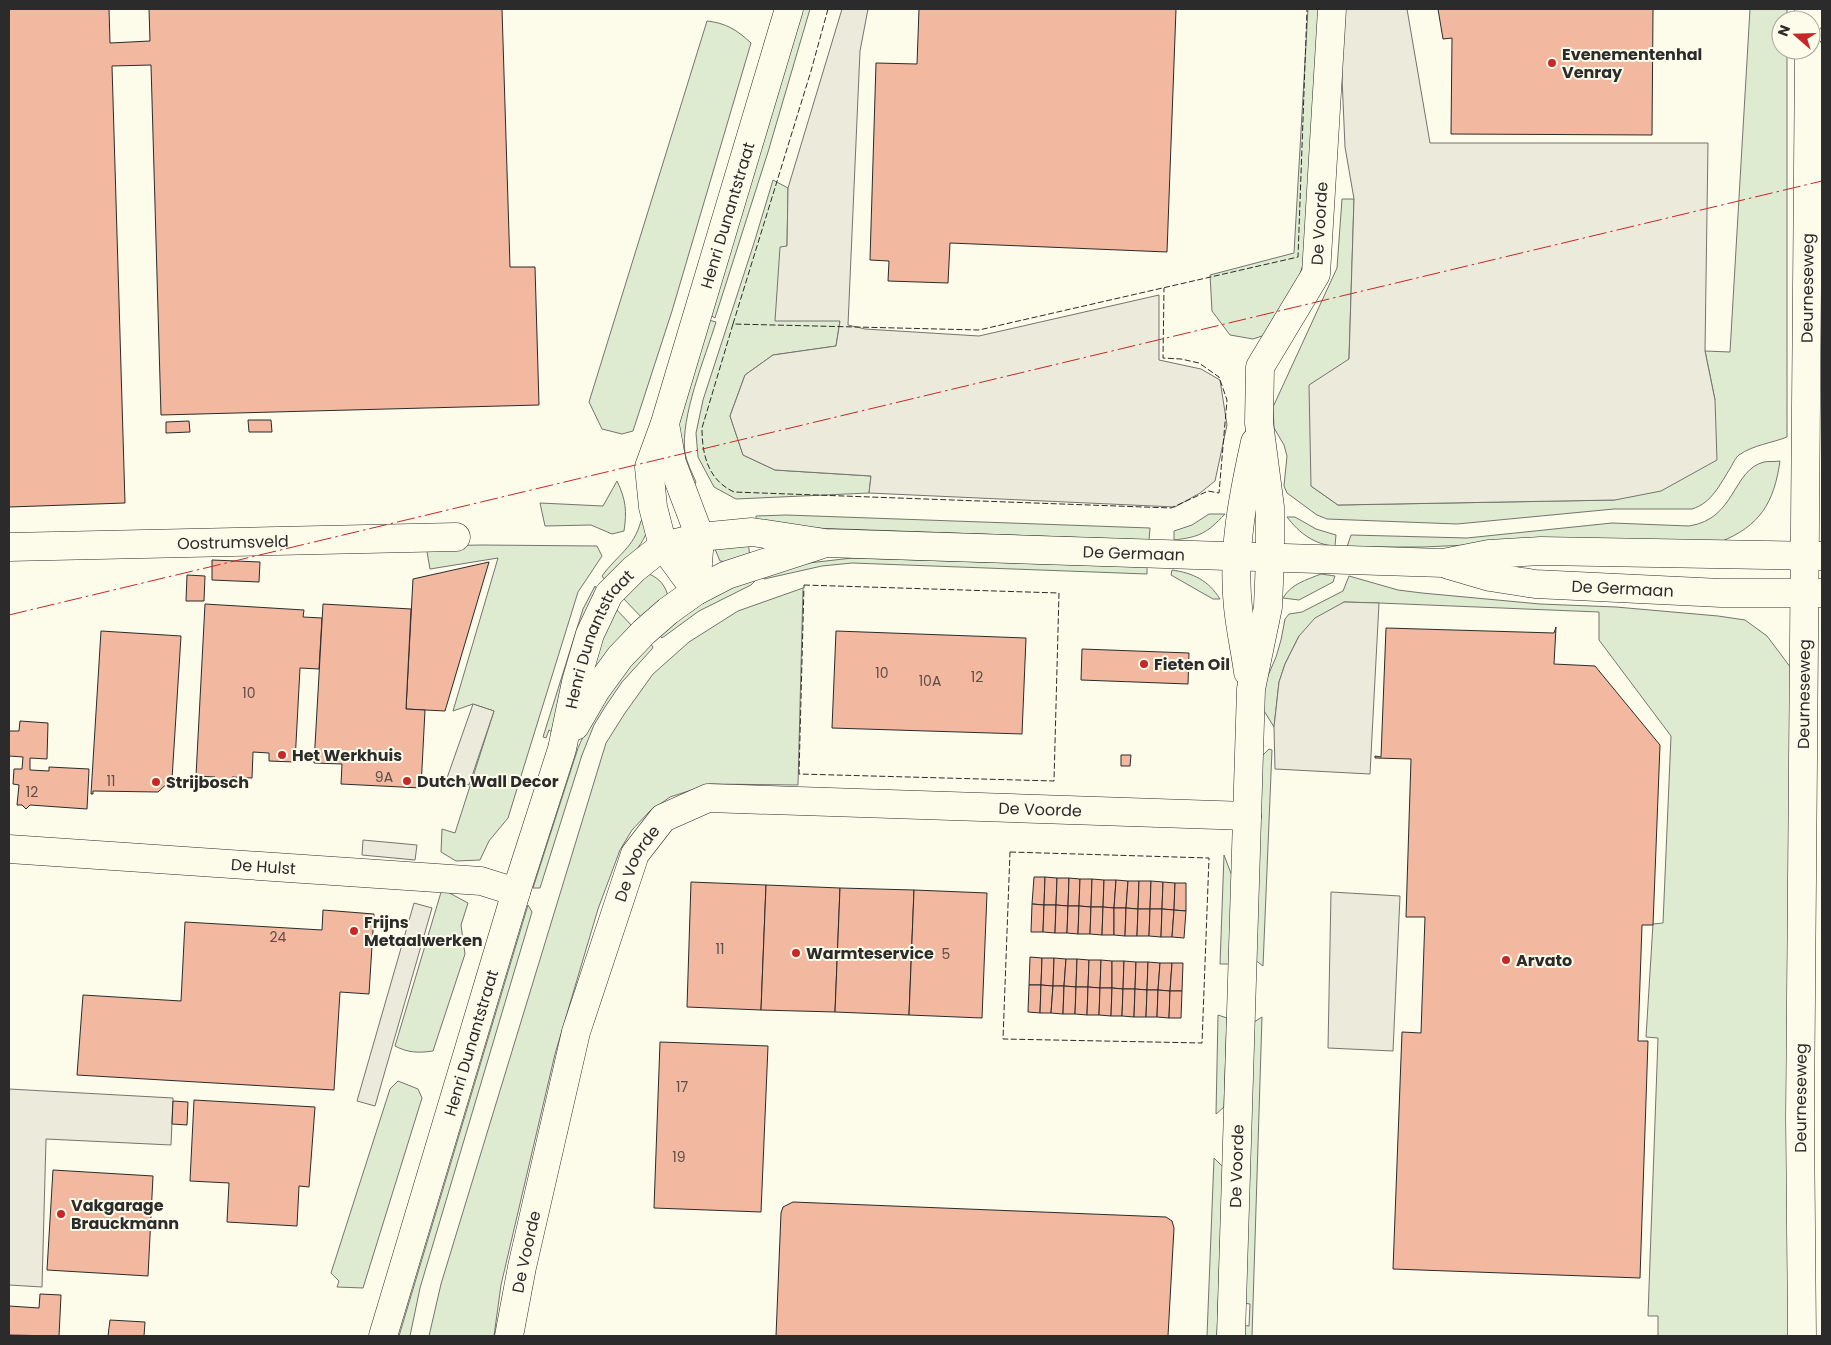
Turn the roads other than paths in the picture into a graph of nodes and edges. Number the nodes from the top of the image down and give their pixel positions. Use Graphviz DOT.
graph roads {
  1 [pos="789,9"];
  2 [pos="1332,9"];
  3 [pos="1809,60"];
  4 [pos="665,423"];
  5 [pos="1259,424"];
  6 [pos="456,537"];
  7 [pos="700,537"];
  8 [pos="825,543"];
  9 [pos="663,546"];
  10 [pos="9,547"];
  11 [pos="1813,556"];
  12 [pos="1237,557"];
  13 [pos="1270,558"];
  14 [pos="1443,563"];
  15 [pos="696,591"];
  16 [pos="1814,592"];
  17 [pos="1251,689"];
  18 [pos="562,749"];
  19 [pos="1247,816"];
  20 [pos="9,849"];
  21 [pos="516,892"];
  22 [pos="383,1336"];
  23 [pos="510,1336"];
  24 [pos="1231,1336"];
  25 [pos="1802,1336"];
  1 -- 4 [label="street, Henri Dunantstraat"];
  2 -- 5 [label="street, De Voorde"];
  3 -- 11 [label="street, Deurneseweg"];
  4 -- 7 [label="street, Henri Dunantstraat"];
  4 -- 9 [label="street, Henri Dunantstraat"];
  5 -- 12 [label="street, De Voorde"];
  5 -- 13 [label="street, De Voorde"];
  6 -- 10 [label="street, Oostrumsveld"];
  7 -- 8 [label="street, De Germaan"];
  7 -- 9 [label="street, Henri Dunantstraat"];
  7 -- 15 [label="street, Henri Dunantstraat"];
  8 -- 12 [label="street, De Germaan"];
  8 -- 15 [label="street, De Germaan"];
  9 -- 15 [label="street, Henri Dunantstraat"];
  9 -- 18 [label="street, Henri Dunantstraat"];
  11 -- 14 [label="street, De Germaan"];
  11 -- 16 [label="street, Deurneseweg"];
  12 -- 13 [label="street, De Germaan"];
  12 -- 17 [label="street, De Voorde"];
  13 -- 14 [label="street, De Germaan"];
  13 -- 17 [label="street, De Voorde"];
  14 -- 16 [label="street, De Germaan"];
  15 -- 18 [label="street, Henri Dunantstraat"];
  16 -- 25 [label="street, Deurneseweg"];
  17 -- 19 [label="street, De Voorde"];
  18 -- 21 [label="street, Henri Dunantstraat"];
  19 -- 23 [label="street, De Voorde"];
  19 -- 24 [label="street, De Voorde"];
  20 -- 21 [label="street, De Hulst"];
  21 -- 22 [label="street, Henri Dunantstraat"];
}
